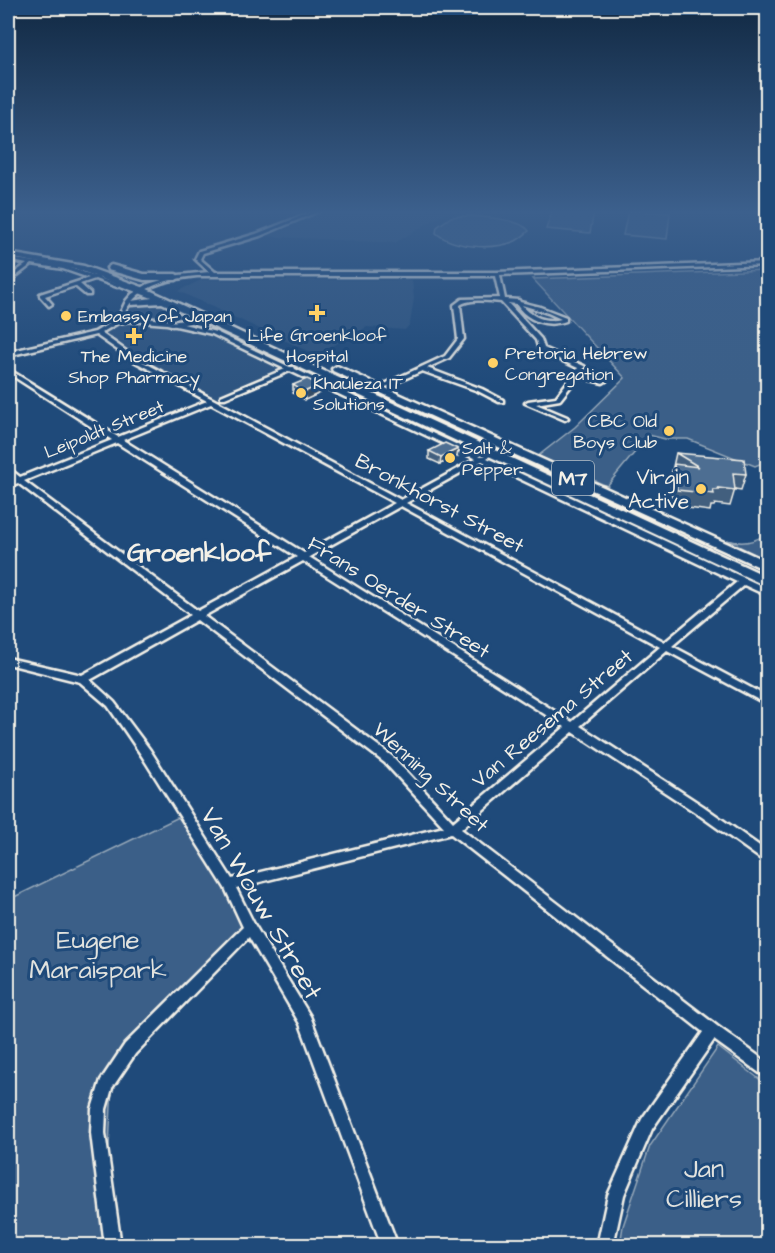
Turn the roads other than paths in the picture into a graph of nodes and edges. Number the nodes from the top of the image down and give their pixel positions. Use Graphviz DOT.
graph roads {
  1 [pos="22,269"];
  2 [pos="66,269"];
  3 [pos="88,269"];
  4 [pos="112,269"];
  5 [pos="116,269"];
  6 [pos="202,269"];
  7 [pos="209,269"];
  8 [pos="619,269"];
  9 [pos="195,274"];
  10 [pos="215,274"];
  11 [pos="497,274"];
  12 [pos="95,276"];
  13 [pos="176,277"];
  14 [pos="78,284"];
  15 [pos="117,285"];
  16 [pos="8,287"];
  17 [pos="150,290"];
  18 [pos="88,294"];
  19 [pos="503,300"];
  20 [pos="164,301"];
  21 [pos="517,301"];
  22 [pos="134,303"];
  23 [pos="48,304"];
  24 [pos="119,320"];
  25 [pos="176,324"];
  26 [pos="229,331"];
  27 [pos="97,333"];
  28 [pos="8,354"];
  29 [pos="580,356"];
  30 [pos="572,362"];
  31 [pos="292,368"];
  32 [pos="421,368"];
  33 [pos="8,372"];
  34 [pos="577,375"];
  35 [pos="603,381"];
  36 [pos="379,388"];
  37 [pos="366,394"];
  38 [pos="223,397"];
  39 [pos="212,400"];
  40 [pos="501,401"];
  41 [pos="565,418"];
  42 [pos="447,420"];
  43 [pos="115,440"];
  44 [pos="514,451"];
  45 [pos="487,456"];
  46 [pos="8,472"];
  47 [pos="19,480"];
  48 [pos="8,485"];
  49 [pos="600,490"];
  50 [pos="576,494"];
  51 [pos="401,503"];
  52 [pos="601,505"];
  53 [pos="303,557"];
  54 [pos="768,567"];
  55 [pos="744,581"];
  56 [pos="768,584"];
  57 [pos="768,593"];
  58 [pos="197,615"];
  59 [pos="667,647"];
  60 [pos="8,661"];
  61 [pos="83,679"];
  62 [pos="768,702"];
  63 [pos="573,727"];
  64 [pos="453,829"];
  65 [pos="768,859"];
  66 [pos="229,885"];
  67 [pos="250,928"];
  68 [pos="711,1031"];
  69 [pos="768,1072"];
  70 [pos="113,1245"];
  71 [pos="390,1245"];
  72 [pos="605,1245"];
  1 -- 16 [label="street"];
  2 -- 12 [label="street"];
  3 -- 17 [label="main road, M7"];
  4 -- 17 [label="main road, M7"];
  5 -- 13 [label="main road"];
  6 -- 9 [label="street"];
  7 -- 10 [label="street"];
  8 -- 11 [label="street"];
  9 -- 10 [label="street"];
  9 -- 13 [label="street"];
  10 -- 11 [label="street"];
  10 -- 17 [label="street"];
  11 -- 19 [label="street"];
  12 -- 14 [label="street"];
  12 -- 15 [label="street"];
  13 -- 17 [label="street"];
  14 -- 18 [label="street"];
  14 -- 23 [label="street"];
  17 -- 20 [label="main road, M7"];
  17 -- 22 [label="street"];
  17 -- 24 [label="street"];
  17 -- 36 [label="main road, M7"];
  19 -- 21 [label="street"];
  19 -- 30 [label="street"];
  19 -- 32 [label="street"];
  20 -- 22 [label="main road"];
  20 -- 26 [label="main road, M7"];
  21 -- 21 [label="street"];
  22 -- 24 [label="street"];
  24 -- 25 [label="street"];
  24 -- 27 [label="street"];
  25 -- 26 [label="main road"];
  25 -- 31 [label="street"];
  26 -- 37 [label="main road, M7"];
  27 -- 28 [label="street"];
  27 -- 39 [label="street, Bronkhorst Street"];
  29 -- 30 [label="street"];
  30 -- 34 [label="street"];
  31 -- 38 [label="street"];
  31 -- 45 [label="street"];
  32 -- 36 [label="street"];
  32 -- 40 [label="street"];
  33 -- 43 [label="street, Frans Oerder Street"];
  34 -- 35 [label="street"];
  34 -- 41 [label="street"];
  36 -- 37 [label="street"];
  36 -- 42 [label="main road, M7"];
  37 -- 45 [label="main road, M7"];
  39 -- 43 [label="street, Leipoldt Street"];
  39 -- 51 [label="street, Bronkhorst Street"];
  42 -- 44 [label="main road, M7"];
  42 -- 45 [label="main road"];
  43 -- 47 [label="street, Leipoldt Street"];
  43 -- 53 [label="street, Frans Oerder Street"];
  44 -- 45 [label="main road"];
  44 -- 49 [label="main road, M7"];
  45 -- 50 [label="main road, M7"];
  45 -- 51 [label="street"];
  45 -- 55 [label="street"];
  46 -- 47 [label="street, Wenning Street"];
  47 -- 48 [label="street, Leipoldt Street"];
  47 -- 58 [label="street, Wenning Street"];
  49 -- 50 [label="main road"];
  49 -- 52 [label="main road"];
  49 -- 54 [label="main road, M7"];
  50 -- 52 [label="main road, M7"];
  51 -- 53 [label="street"];
  51 -- 59 [label="street, Bronkhorst Street"];
  52 -- 56 [label="main road, M7"];
  53 -- 58 [label="street"];
  53 -- 63 [label="street, Frans Oerder Street"];
  55 -- 57 [label="street"];
  55 -- 59 [label="street, Van Reesema Street"];
  58 -- 61 [label="street"];
  58 -- 64 [label="street, Wenning Street"];
  59 -- 62 [label="street, Bronkhorst Street"];
  59 -- 63 [label="street, Van Reesema Street"];
  60 -- 61 [label="street, Van Wouw Street"];
  61 -- 66 [label="street, Van Wouw Street"];
  63 -- 64 [label="street, Van Reesema Street"];
  63 -- 65 [label="street, Frans Oerder Street"];
  64 -- 66 [label="street, Van Reesema Street"];
  64 -- 68 [label="street, Wenning Street"];
  66 -- 67 [label="street, Van Wouw Street"];
  67 -- 70 [label="street"];
  67 -- 71 [label="street, Van Wouw Street"];
  68 -- 69 [label="street, Wenning Street"];
  68 -- 72 [label="street"];
}
